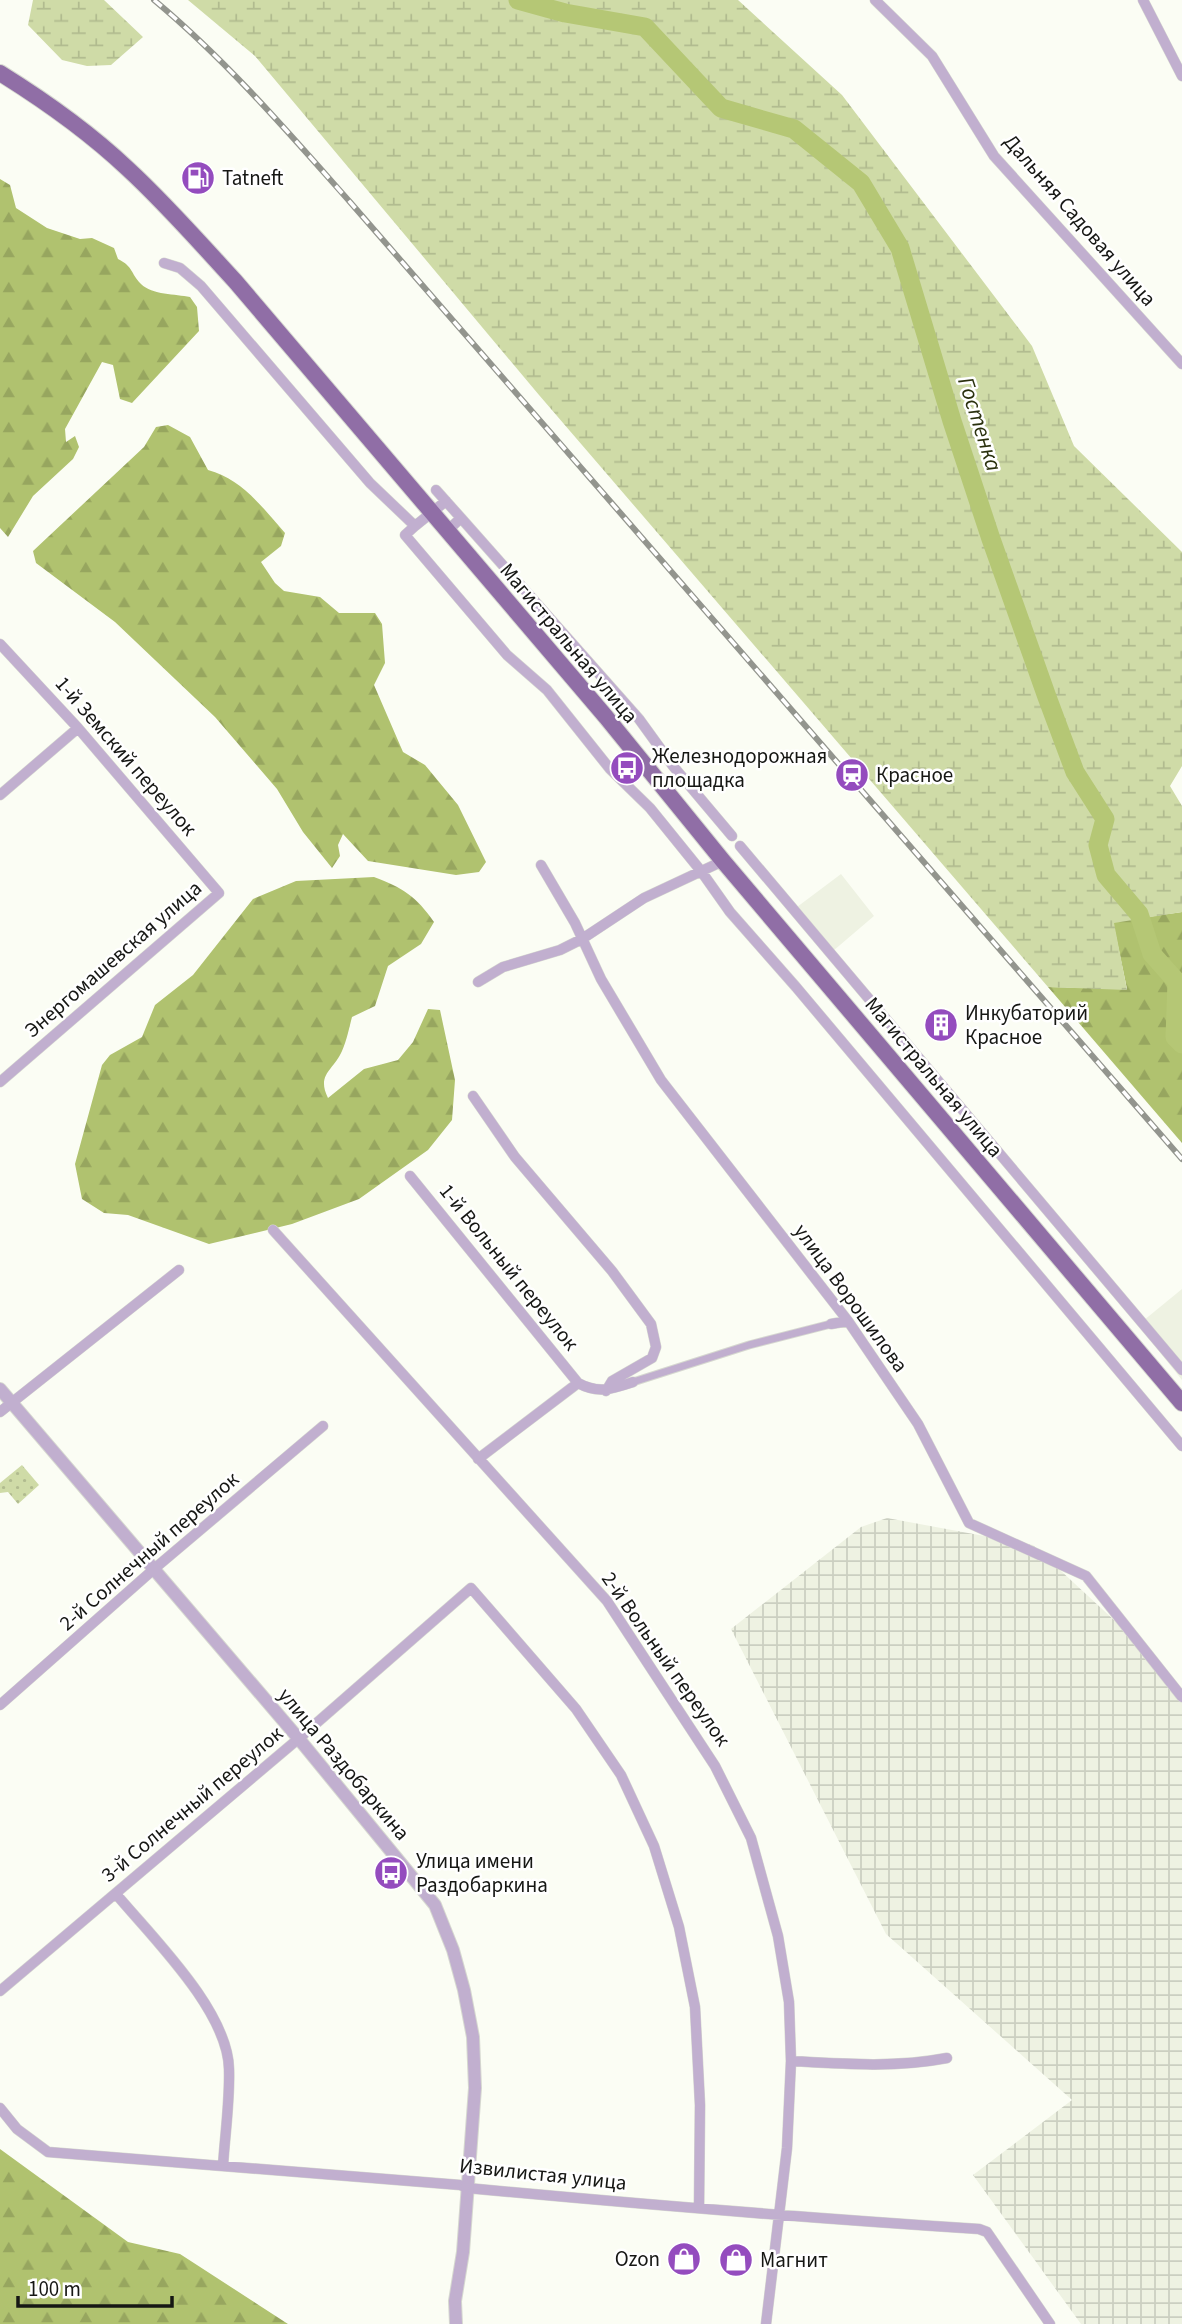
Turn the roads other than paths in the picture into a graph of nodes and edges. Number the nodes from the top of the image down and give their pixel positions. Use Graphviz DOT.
graph roads {
  1 [pos="875,0"];
  2 [pos="1143,0"];
  3 [pos="0,73"];
  4 [pos="1182,76"];
  5 [pos="164,263"];
  6 [pos="1182,364"];
  7 [pos="436,490"];
  8 [pos="446,501"];
  9 [pos="431,513"];
  10 [pos="461,518"];
  11 [pos="415,526"];
  12 [pos="447,531"];
  13 [pos="1,644"];
  14 [pos="78,728"];
  15 [pos="0,795"];
  16 [pos="732,836"];
  17 [pos="740,846"];
  18 [pos="723,861"];
  19 [pos="541,865"];
  20 [pos="701,871"];
  21 [pos="219,893"];
  22 [pos="583,939"];
  23 [pos="478,982"];
  24 [pos="0,1082"];
  25 [pos="474,1096"];
  26 [pos="410,1175"];
  27 [pos="273,1230"];
  28 [pos="179,1270"];
  29 [pos="848,1321"];
  30 [pos="831,1324"];
  31 [pos="1182,1370"];
  32 [pos="578,1382"];
  33 [pos="633,1382"];
  34 [pos="0,1389"];
  35 [pos="606,1391"];
  36 [pos="12,1402"];
  37 [pos="1182,1403"];
  38 [pos="0,1412"];
  39 [pos="323,1426"];
  40 [pos="1182,1446"];
  41 [pos="478,1459"];
  42 [pos="154,1569"];
  43 [pos="1182,1697"];
  44 [pos="0,1705"];
  45 [pos="299,1739"];
  46 [pos="116,1894"];
  47 [pos="0,1991"];
  48 [pos="947,2058"];
  49 [pos="791,2061"];
  50 [pos="0,2108"];
  51 [pos="223,2166"];
  52 [pos="467,2188"];
  53 [pos="699,2208"];
  54 [pos="776,2216"];
  55 [pos="456,2324"];
  56 [pos="766,2324"];
  57 [pos="1050,2324"];
  1 -- 6 [label="street, Дальняя Садовая улица"];
  2 -- 4 [label="street"];
  3 -- 9 [label="main road, Магистральная улица"];
  5 -- 11 [label="street"];
  7 -- 8 [label="street"];
  8 -- 9 [label="street"];
  8 -- 10 [label="street"];
  9 -- 11 [label="street"];
  9 -- 12 [label="main road, Магистральная улица"];
  10 -- 12 [label="street"];
  10 -- 16 [label="street"];
  11 -- 20 [label="street"];
  12 -- 18 [label="main road, Магистральная улица"];
  13 -- 14 [label="street, 1-й Земский переулок"];
  14 -- 15 [label="street"];
  14 -- 21 [label="street, 1-й Земский переулок"];
  17 -- 31 [label="street"];
  18 -- 20 [label="street"];
  18 -- 37 [label="main road, Магистральная улица"];
  19 -- 22 [label="street, улица Ворошилова"];
  20 -- 22 [label="street"];
  20 -- 40 [label="street"];
  21 -- 24 [label="street, Энергомашевская улица"];
  22 -- 23 [label="street"];
  22 -- 29 [label="street, улица Ворошилова"];
  25 -- 35 [label="street"];
  26 -- 32 [label="street, 1-й Вольный переулок"];
  27 -- 41 [label="street, 2-й Вольный переулок"];
  28 -- 36 [label="street"];
  29 -- 30 [label="street"];
  29 -- 43 [label="street, улица Ворошилова"];
  30 -- 33 [label="street"];
  32 -- 35 [label="street"];
  32 -- 41 [label="street"];
  33 -- 35 [label="street"];
  34 -- 36 [label="street, улица Раздобаркина"];
  36 -- 38 [label="street"];
  36 -- 42 [label="street, улица Раздобаркина"];
  39 -- 42 [label="street, 2-й Солнечный переулок"];
  41 -- 49 [label="street, 2-й Вольный переулок"];
  42 -- 44 [label="street, 2-й Солнечный переулок"];
  42 -- 45 [label="street, улица Раздобаркина"];
  45 -- 46 [label="street, 3-й Солнечный переулок"];
  45 -- 52 [label="street, улица Раздобаркина"];
  45 -- 53 [label="street, 3-й Солнечный переулок"];
  46 -- 47 [label="street, 3-й Солнечный переулок"];
  46 -- 51 [label="street"];
  48 -- 49 [label="street"];
  49 -- 54 [label="street, 2-й Вольный переулок"];
  50 -- 51 [label="street, Извилистая улица"];
  51 -- 52 [label="street, Извилистая улица"];
  52 -- 53 [label="street, Извилистая улица"];
  52 -- 55 [label="street, улица Раздобаркина"];
  53 -- 54 [label="street, Извилистая улица"];
  54 -- 56 [label="street, 2-й Вольный переулок"];
  54 -- 57 [label="street, Извилистая улица"];
}
